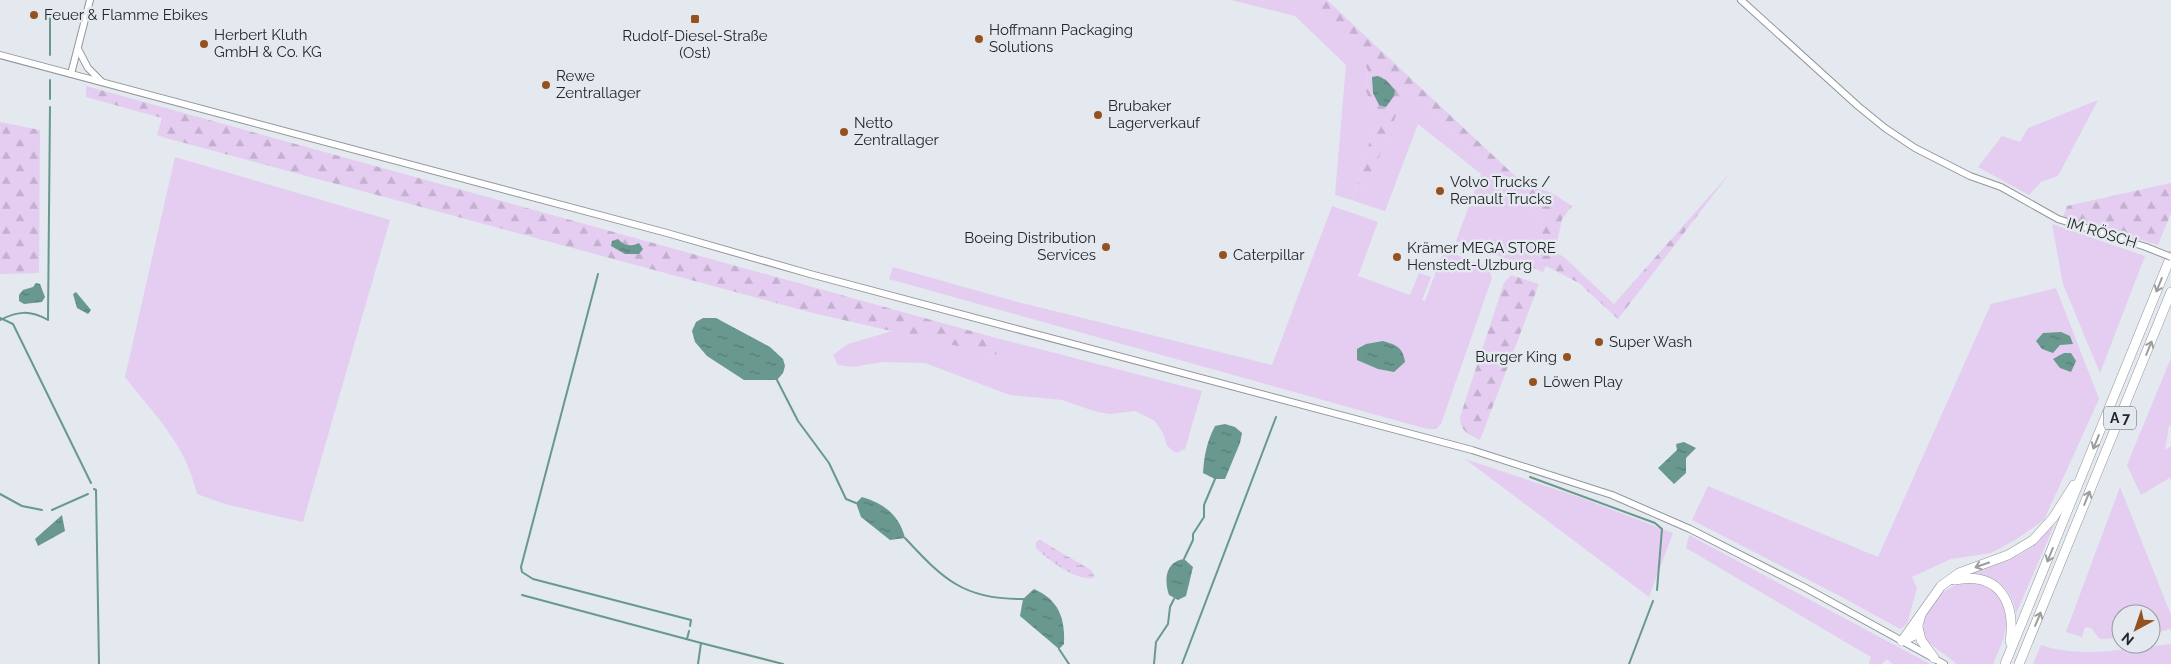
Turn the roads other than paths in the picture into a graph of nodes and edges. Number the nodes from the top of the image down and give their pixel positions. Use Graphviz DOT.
graph roads {
  1 [pos="90,0"];
  2 [pos="1741,0"];
  3 [pos="78,49"];
  4 [pos="0,55"];
  5 [pos="70,74"];
  6 [pos="103,82"];
  7 [pos="2171,256"];
  8 [pos="2171,292"];
  9 [pos="2089,461"];
  10 [pos="1949,580"];
  11 [pos="1922,613"];
  12 [pos="1918,627"];
  13 [pos="1902,641"];
  14 [pos="1934,658"];
  15 [pos="2006,661"];
  16 [pos="1944,664"];
  17 [pos="2019,664"];
  1 -- 3 [label="main road"];
  2 -- 7 [label="main road, IM RÖSCH, bridge"];
  3 -- 5 [label="main road"];
  3 -- 6 [label="main road"];
  4 -- 5 [label="main road"];
  5 -- 6 [label="main road"];
  6 -- 13 [label="main road"];
  7 -- 9 [label="highway, A 7, one-way"];
  17 -- 8 [label="highway, A 7, one-way"];
  9 -- 10 [label="highway, one-way"];
  9 -- 15 [label="highway, A 7, one-way"];
  10 -- 11 [label="highway"];
  10 -- 15 [label="highway"];
  11 -- 12 [label="highway"];
  11 -- 13 [label="highway"];
  12 -- 13 [label="highway"];
  12 -- 14 [label="highway"];
  13 -- 14 [label="main road"];
  14 -- 16 [label="main road"];
}
